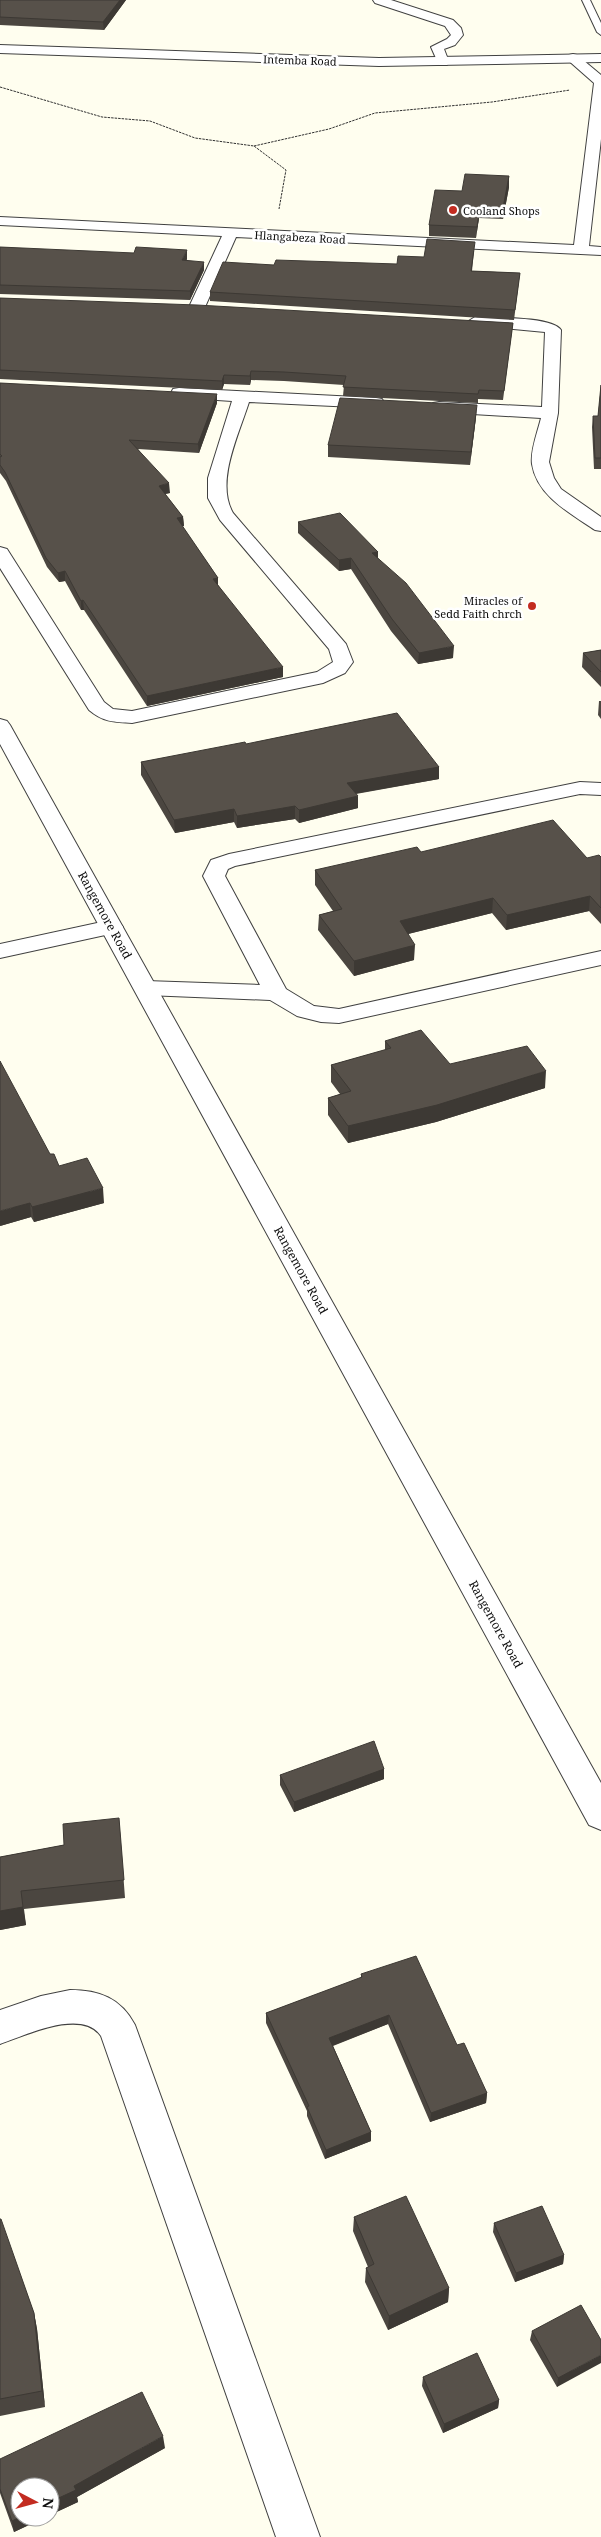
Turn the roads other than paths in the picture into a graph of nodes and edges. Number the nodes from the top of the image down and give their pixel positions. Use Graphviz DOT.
graph roads {
  1 [pos="379,0"];
  2 [pos="586,0"];
  3 [pos="601,32"];
  4 [pos="0,49"];
  5 [pos="573,58"];
  6 [pos="601,58"];
  7 [pos="443,62"];
  8 [pos="601,82"];
  9 [pos="595,180"];
  10 [pos="0,221"];
  11 [pos="230,234"];
  12 [pos="581,250"];
  13 [pos="601,251"];
  14 [pos="177,306"];
  15 [pos="197,307"];
  16 [pos="216,308"];
  17 [pos="463,321"];
  18 [pos="165,392"];
  19 [pos="242,396"];
  20 [pos="391,404"];
  21 [pos="421,406"];
  22 [pos="550,413"];
  23 [pos="601,526"];
  24 [pos="0,553"];
  25 [pos="0,724"];
  26 [pos="601,789"];
  27 [pos="111,927"];
  28 [pos="0,951"];
  29 [pos="601,958"];
  30 [pos="146,988"];
  31 [pos="276,993"];
  32 [pos="601,1815"];
  33 [pos="0,2027"];
  34 [pos="298,2537"];
  1 -- 7 [label="street"];
  2 -- 3 [label="lane"];
  4 -- 7 [label="street, Intemba Road"];
  5 -- 6 [label="street, Intemba Road"];
  5 -- 7 [label="street, Intemba Road"];
  5 -- 8 [label="street"];
  8 -- 9 [label="street"];
  9 -- 12 [label="street"];
  10 -- 11 [label="street, Hlangabeza Road"];
  11 -- 12 [label="street, Hlangabeza Road"];
  11 -- 15 [label="street"];
  12 -- 13 [label="street, Hlangabeza Road"];
  14 -- 15 [label="street"];
  15 -- 16 [label="street"];
  17 -- 22 [label="street"];
  18 -- 19 [label="street"];
  19 -- 20 [label="street"];
  19 -- 24 [label="street"];
  21 -- 22 [label="street"];
  22 -- 23 [label="street"];
  25 -- 27 [label="street, Rangemore Road"];
  26 -- 31 [label="street"];
  27 -- 28 [label="street"];
  27 -- 30 [label="street, Rangemore Road"];
  29 -- 31 [label="street"];
  30 -- 31 [label="street"];
  30 -- 32 [label="street, Rangemore Road"];
  33 -- 34 [label="street"];
}
